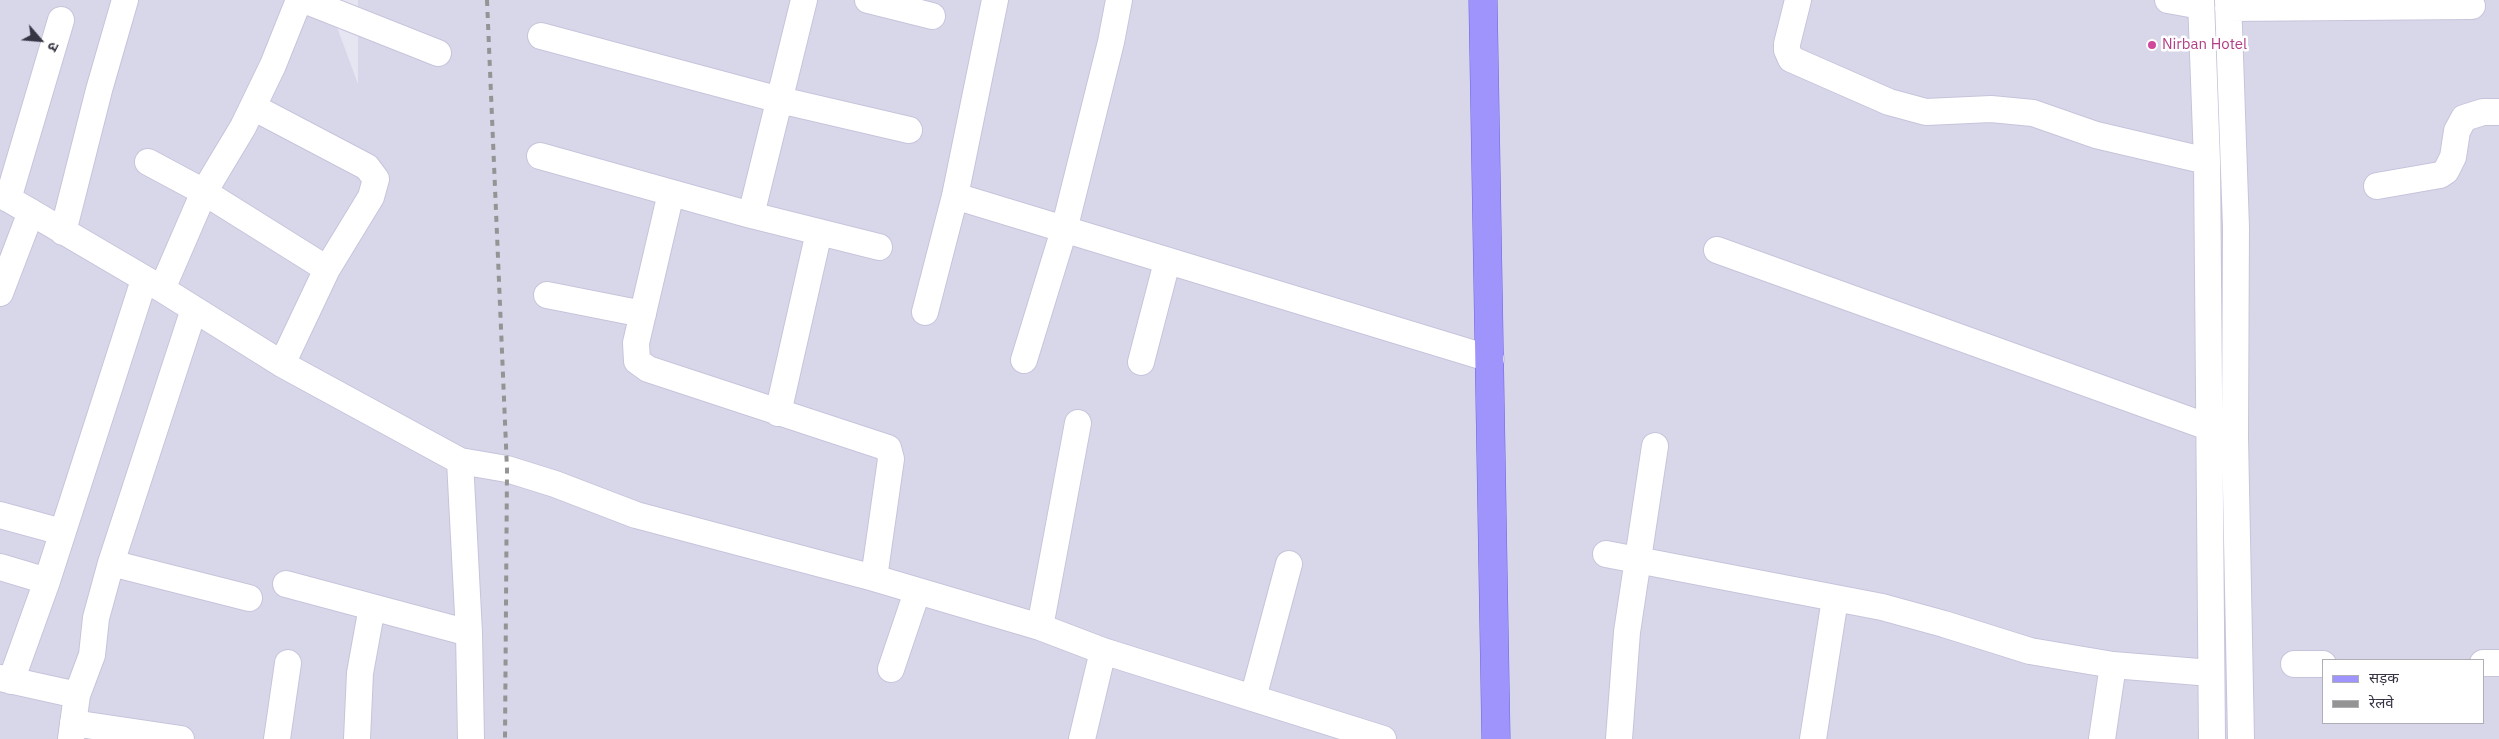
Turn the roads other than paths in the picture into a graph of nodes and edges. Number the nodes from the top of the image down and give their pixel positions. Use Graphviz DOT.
graph roads {
  1 [pos="125,0"];
  2 [pos="299,0"];
  3 [pos="304,0"];
  4 [pos="804,0"];
  5 [pos="868,0"];
  6 [pos="995,0"];
  7 [pos="1119,0"];
  8 [pos="1483,0"];
  9 [pos="1798,0"];
  10 [pos="2168,0"];
  11 [pos="2201,3"];
  12 [pos="2228,4"];
  13 [pos="2472,6"];
  14 [pos="932,16"];
  15 [pos="61,20"];
  16 [pos="541,36"];
  17 [pos="438,53"];
  18 [pos="780,100"];
  19 [pos="253,107"];
  20 [pos="2499,112"];
  21 [pos="909,130"];
  22 [pos="540,156"];
  23 [pos="2207,161"];
  24 [pos="148,162"];
  25 [pos="2377,186"];
  26 [pos="204,192"];
  27 [pos="671,193"];
  28 [pos="4,196"];
  29 [pos="955,196"];
  30 [pos="31,212"];
  31 [pos="752,215"];
  32 [pos="1064,230"];
  33 [pos="63,232"];
  34 [pos="819,232"];
  35 [pos="880,247"];
  36 [pos="1717,250"];
  37 [pos="1167,262"];
  38 [pos="327,269"];
  39 [pos="153,284"];
  40 [pos="0,293"];
  41 [pos="547,295"];
  42 [pos="194,309"];
  43 [pos="925,312"];
  44 [pos="643,314"];
  45 [pos="1491,358"];
  46 [pos="1024,360"];
  47 [pos="1141,362"];
  48 [pos="282,364"];
  49 [pos="778,413"];
  50 [pos="1078,423"];
  51 [pos="2209,427"];
  52 [pos="2235,436"];
  53 [pos="1655,446"];
  54 [pos="460,461"];
  55 [pos="0,516"];
  56 [pos="62,532"];
  57 [pos="1606,554"];
  58 [pos="1639,562"];
  59 [pos="111,563"];
  60 [pos="1289,564"];
  61 [pos="0,567"];
  62 [pos="874,578"];
  63 [pos="47,581"];
  64 [pos="286,584"];
  65 [pos="917,592"];
  66 [pos="249,598"];
  67 [pos="1835,598"];
  68 [pos="372,607"];
  69 [pos="1040,627"];
  70 [pos="469,632"];
  71 [pos="1103,651"];
  72 [pos="288,663"];
  73 [pos="2294,664"];
  74 [pos="2322,664"];
  75 [pos="2484,664"];
  76 [pos="2499,664"];
  77 [pos="2113,665"];
  78 [pos="891,669"];
  79 [pos="2211,673"];
  80 [pos="5,680"];
  81 [pos="77,695"];
  82 [pos="1253,698"];
  83 [pos="72,731"];
  84 [pos="1374,738"];
  85 [pos="181,739"];
  86 [pos="277,739"];
  87 [pos="358,739"];
  88 [pos="471,739"];
  89 [pos="1082,739"];
  90 [pos="1496,739"];
  91 [pos="1619,739"];
  92 [pos="1813,739"];
  93 [pos="2102,739"];
  94 [pos="2212,739"];
  95 [pos="2241,739"];
  1 -- 33 [label="street"];
  2 -- 19 [label="street"];
  3 -- 17 [label="street"];
  4 -- 18 [label="street"];
  5 -- 14 [label="street"];
  6 -- 29 [label="street"];
  7 -- 32 [label="street"];
  8 -- 45 [label="main road"];
  9 -- 23 [label="street"];
  10 -- 11 [label="street"];
  11 -- 23 [label="street"];
  12 -- 13 [label="street"];
  12 -- 52 [label="street"];
  15 -- 28 [label="street"];
  16 -- 18 [label="street"];
  18 -- 21 [label="street"];
  18 -- 31 [label="street"];
  19 -- 26 [label="street"];
  19 -- 38 [label="street"];
  20 -- 25 [label="street"];
  22 -- 27 [label="street"];
  23 -- 51 [label="street"];
  24 -- 26 [label="street"];
  26 -- 38 [label="street"];
  26 -- 39 [label="street"];
  27 -- 31 [label="street"];
  27 -- 44 [label="street"];
  28 -- 30 [label="street"];
  29 -- 32 [label="street"];
  29 -- 43 [label="street"];
  30 -- 33 [label="street"];
  30 -- 40 [label="street"];
  31 -- 34 [label="street"];
  32 -- 37 [label="street"];
  32 -- 46 [label="street"];
  33 -- 39 [label="street"];
  34 -- 35 [label="street"];
  34 -- 49 [label="street"];
  36 -- 51 [label="street"];
  37 -- 45 [label="street"];
  37 -- 47 [label="street"];
  38 -- 48 [label="street"];
  39 -- 42 [label="street"];
  39 -- 56 [label="street"];
  41 -- 44 [label="street"];
  42 -- 48 [label="street"];
  42 -- 59 [label="street"];
  44 -- 49 [label="street"];
  45 -- 90 [label="main road"];
  48 -- 54 [label="street"];
  49 -- 62 [label="street"];
  50 -- 69 [label="street"];
  51 -- 52 [label="street"];
  51 -- 79 [label="street"];
  52 -- 95 [label="street"];
  53 -- 58 [label="street"];
  54 -- 62 [label="street"];
  54 -- 70 [label="street"];
  55 -- 56 [label="street"];
  56 -- 63 [label="street"];
  57 -- 58 [label="street"];
  58 -- 67 [label="street"];
  58 -- 91 [label="street"];
  59 -- 66 [label="street"];
  59 -- 81 [label="street"];
  60 -- 82 [label="street"];
  61 -- 63 [label="street"];
  62 -- 65 [label="street"];
  63 -- 80 [label="street"];
  64 -- 68 [label="street"];
  65 -- 69 [label="street"];
  65 -- 78 [label="street"];
  67 -- 77 [label="street"];
  67 -- 92 [label="street"];
  68 -- 70 [label="street"];
  68 -- 87 [label="street"];
  69 -- 71 [label="street"];
  70 -- 88 [label="street"];
  71 -- 82 [label="street"];
  71 -- 89 [label="street"];
  72 -- 86 [label="street"];
  73 -- 74 [label="street"];
  75 -- 76 [label="street"];
  77 -- 79 [label="street"];
  77 -- 93 [label="street"];
  79 -- 94 [label="street"];
  80 -- 81 [label="street"];
  81 -- 83 [label="street"];
  82 -- 84 [label="street"];
  83 -- 85 [label="street"];
}
